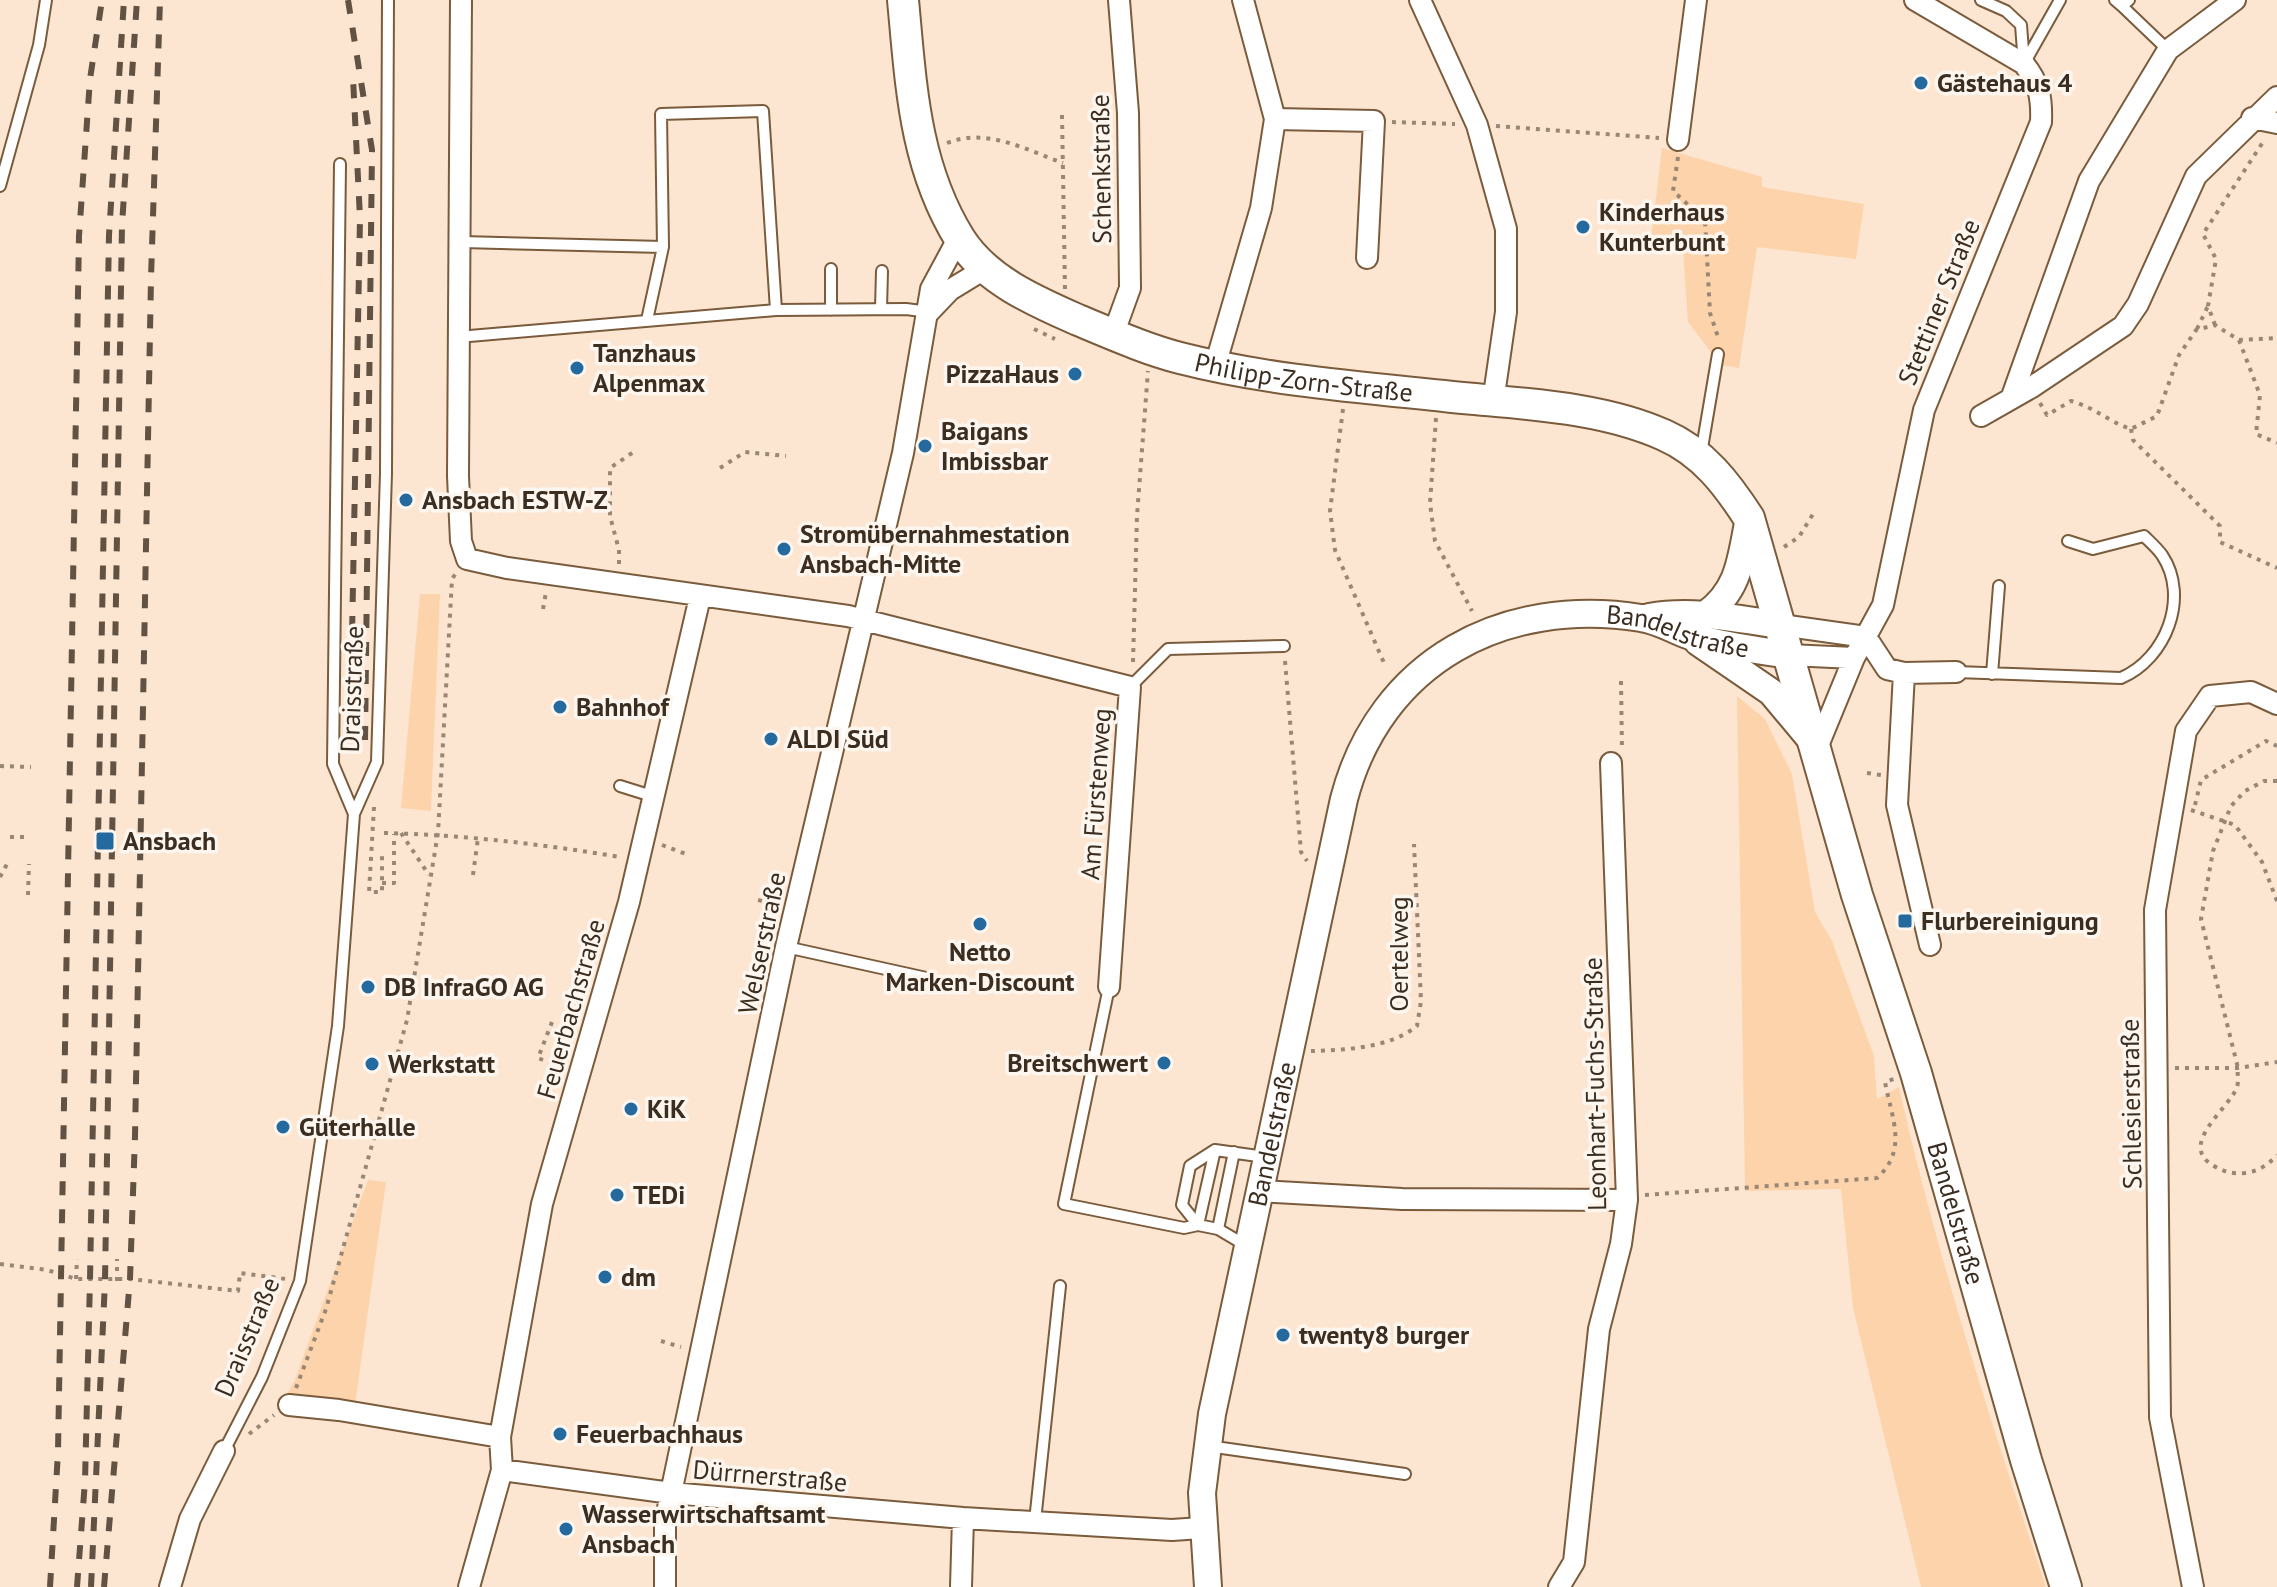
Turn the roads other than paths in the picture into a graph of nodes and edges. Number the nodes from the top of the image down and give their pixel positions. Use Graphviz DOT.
graph roads {
  1 [pos="46,0"];
  2 [pos="388,0"];
  3 [pos="461,0"];
  4 [pos="903,0"];
  5 [pos="1119,0"];
  6 [pos="1243,0"];
  7 [pos="1420,0"];
  8 [pos="1696,0"];
  9 [pos="1915,0"];
  10 [pos="1981,0"];
  11 [pos="2060,0"];
  12 [pos="2235,0"];
  13 [pos="2122,2"];
  14 [pos="2168,50"];
  15 [pos="2024,64"];
  16 [pos="2277,97"];
  17 [pos="2252,118"];
  18 [pos="1275,119"];
  19 [pos="2275,122"];
  20 [pos="1678,140"];
  21 [pos="340,164"];
  22 [pos="0,186"];
  23 [pos="959,237"];
  24 [pos="462,242"];
  25 [pos="663,247"];
  26 [pos="1367,258"];
  27 [pos="986,268"];
  28 [pos="831,269"];
  29 [pos="882,271"];
  30 [pos="881,309"];
  31 [pos="776,310"];
  32 [pos="831,310"];
  33 [pos="929,312"];
  34 [pos="647,320"];
  35 [pos="1113,335"];
  36 [pos="458,337"];
  37 [pos="1718,354"];
  38 [pos="1215,366"];
  39 [pos="2011,399"];
  40 [pos="1493,402"];
  41 [pos="1981,416"];
  42 [pos="1701,457"];
  43 [pos="1749,518"];
  44 [pos="2068,541"];
  45 [pos="1999,586"];
  46 [pos="700,597"];
  47 [pos="864,619"];
  48 [pos="1781,625"];
  49 [pos="1699,626"];
  50 [pos="1866,637"];
  51 [pos="1284,646"];
  52 [pos="1789,655"];
  53 [pos="1854,658"];
  54 [pos="1956,672"];
  55 [pos="1904,673"];
  56 [pos="1992,674"];
  57 [pos="1130,687"];
  58 [pos="2277,704"];
  59 [pos="1817,748"];
  60 [pos="1611,763"];
  61 [pos="620,786"];
  62 [pos="655,797"];
  63 [pos="354,814"];
  64 [pos="1930,945"];
  65 [pos="786,947"];
  66 [pos="931,979"];
  67 [pos="1109,987"];
  68 [pos="1215,1150"];
  69 [pos="1234,1152"];
  70 [pos="1266,1158"];
  71 [pos="1259,1191"];
  72 [pos="1627,1198"];
  73 [pos="1198,1225"];
  74 [pos="1218,1229"];
  75 [pos="1247,1246"];
  76 [pos="1060,1286"];
  77 [pos="292,1399"];
  78 [pos="500,1437"];
  79 [pos="1206,1445"];
  80 [pos="224,1451"];
  81 [pos="502,1470"];
  82 [pos="1405,1474"];
  83 [pos="671,1493"];
  84 [pos="963,1518"];
  85 [pos="1035,1521"];
  86 [pos="1201,1528"];
  87 [pos="170,1587"];
  88 [pos="469,1587"];
  89 [pos="665,1587"];
  90 [pos="961,1587"];
  91 [pos="1208,1587"];
  92 [pos="1559,1587"];
  93 [pos="2066,1587"];
  94 [pos="2193,1587"];
  1 -- 22 [label="lane"];
  2 -- 63 [label="lane, Draisstraße"];
  3 -- 24 [label="street"];
  4 -- 23 [label="main road, Philipp-Zorn-Straße"];
  5 -- 35 [label="street, Schenkstraße"];
  6 -- 18 [label="street"];
  7 -- 40 [label="street"];
  8 -- 20 [label="street"];
  9 -- 15 [label="street"];
  10 -- 15 [label="lane"];
  11 -- 15 [label="lane"];
  12 -- 14 [label="street"];
  13 -- 14 [label="lane"];
  14 -- 39 [label="street"];
  15 -- 50 [label="street, Stettiner Straße"];
  16 -- 17 [label="street"];
  17 -- 19 [label="street"];
  17 -- 39 [label="street"];
  18 -- 26 [label="street"];
  18 -- 38 [label="street"];
  21 -- 63 [label="lane"];
  23 -- 27 [label="main road, Philipp-Zorn-Straße"];
  23 -- 33 [label="street, Welserstraße"];
  24 -- 25 [label="lane"];
  24 -- 36 [label="street"];
  25 -- 31 [label="lane"];
  25 -- 34 [label="lane"];
  27 -- 33 [label="street"];
  27 -- 35 [label="main road, Philipp-Zorn-Straße"];
  28 -- 32 [label="lane"];
  29 -- 30 [label="lane"];
  30 -- 32 [label="lane"];
  30 -- 33 [label="lane"];
  31 -- 32 [label="lane"];
  31 -- 34 [label="lane"];
  33 -- 47 [label="street, Welserstraße"];
  34 -- 36 [label="lane"];
  35 -- 38 [label="main road, Philipp-Zorn-Straße"];
  36 -- 46 [label="street"];
  37 -- 42 [label="lane"];
  38 -- 40 [label="main road, Philipp-Zorn-Straße"];
  39 -- 41 [label="street"];
  40 -- 42 [label="main road, Philipp-Zorn-Straße"];
  42 -- 43 [label="main road, Philipp-Zorn-Straße"];
  43 -- 48 [label="main road, Philipp-Zorn-Straße"];
  43 -- 49 [label="street"];
  44 -- 56 [label="lane"];
  45 -- 56 [label="lane"];
  46 -- 47 [label="street"];
  46 -- 62 [label="street, Feuerbachstraße"];
  47 -- 57 [label="street, Am Fürstenweg"];
  47 -- 65 [label="street, Welserstraße"];
  48 -- 49 [label="street"];
  48 -- 50 [label="street"];
  48 -- 52 [label="main road, Philipp-Zorn-Straße"];
  49 -- 52 [label="street, Bandelstraße"];
  49 -- 59 [label="street"];
  49 -- 70 [label="street, Bandelstraße"];
  50 -- 53 [label="street, Stettiner Straße"];
  50 -- 55 [label="street"];
  51 -- 57 [label="lane"];
  52 -- 53 [label="street"];
  52 -- 59 [label="main road, Bandelstraße"];
  53 -- 59 [label="street, Stettiner Straße"];
  54 -- 55 [label="street"];
  54 -- 56 [label="lane"];
  55 -- 64 [label="street"];
  57 -- 67 [label="street, Am Fürstenweg"];
  58 -- 94 [label="street, Schlesierstraße"];
  59 -- 93 [label="main road, Bandelstraße"];
  60 -- 72 [label="street, Leonhart-Fuchs-Straße"];
  61 -- 62 [label="lane"];
  62 -- 78 [label="street, Feuerbachstraße"];
  63 -- 80 [label="lane, Draisstraße"];
  65 -- 66 [label="lane"];
  65 -- 83 [label="street, Welserstraße"];
  67 -- 73 [label="lane"];
  68 -- 69 [label="lane"];
  68 -- 73 [label="lane"];
  68 -- 73 [label="lane"];
  69 -- 70 [label="lane"];
  69 -- 74 [label="lane"];
  70 -- 71 [label="street, Bandelstraße"];
  71 -- 72 [label="street"];
  71 -- 75 [label="street, Bandelstraße"];
  72 -- 92 [label="street, Leonhart-Fuchs-Straße"];
  73 -- 74 [label="lane"];
  74 -- 75 [label="lane"];
  75 -- 79 [label="street, Bandelstraße"];
  76 -- 85 [label="lane"];
  77 -- 78 [label="street"];
  78 -- 81 [label="street, Feuerbachstraße"];
  79 -- 82 [label="lane"];
  79 -- 86 [label="street, Bandelstraße"];
  80 -- 87 [label="street"];
  81 -- 83 [label="street, Dürrnerstraße"];
  81 -- 88 [label="street, Feuerbachstraße"];
  83 -- 84 [label="street, Dürrnerstraße"];
  83 -- 89 [label="street, Welserstraße"];
  84 -- 85 [label="street, Dürrnerstraße"];
  84 -- 90 [label="street"];
  85 -- 86 [label="street, Dürrnerstraße"];
  86 -- 91 [label="street, Bandelstraße"];
}
